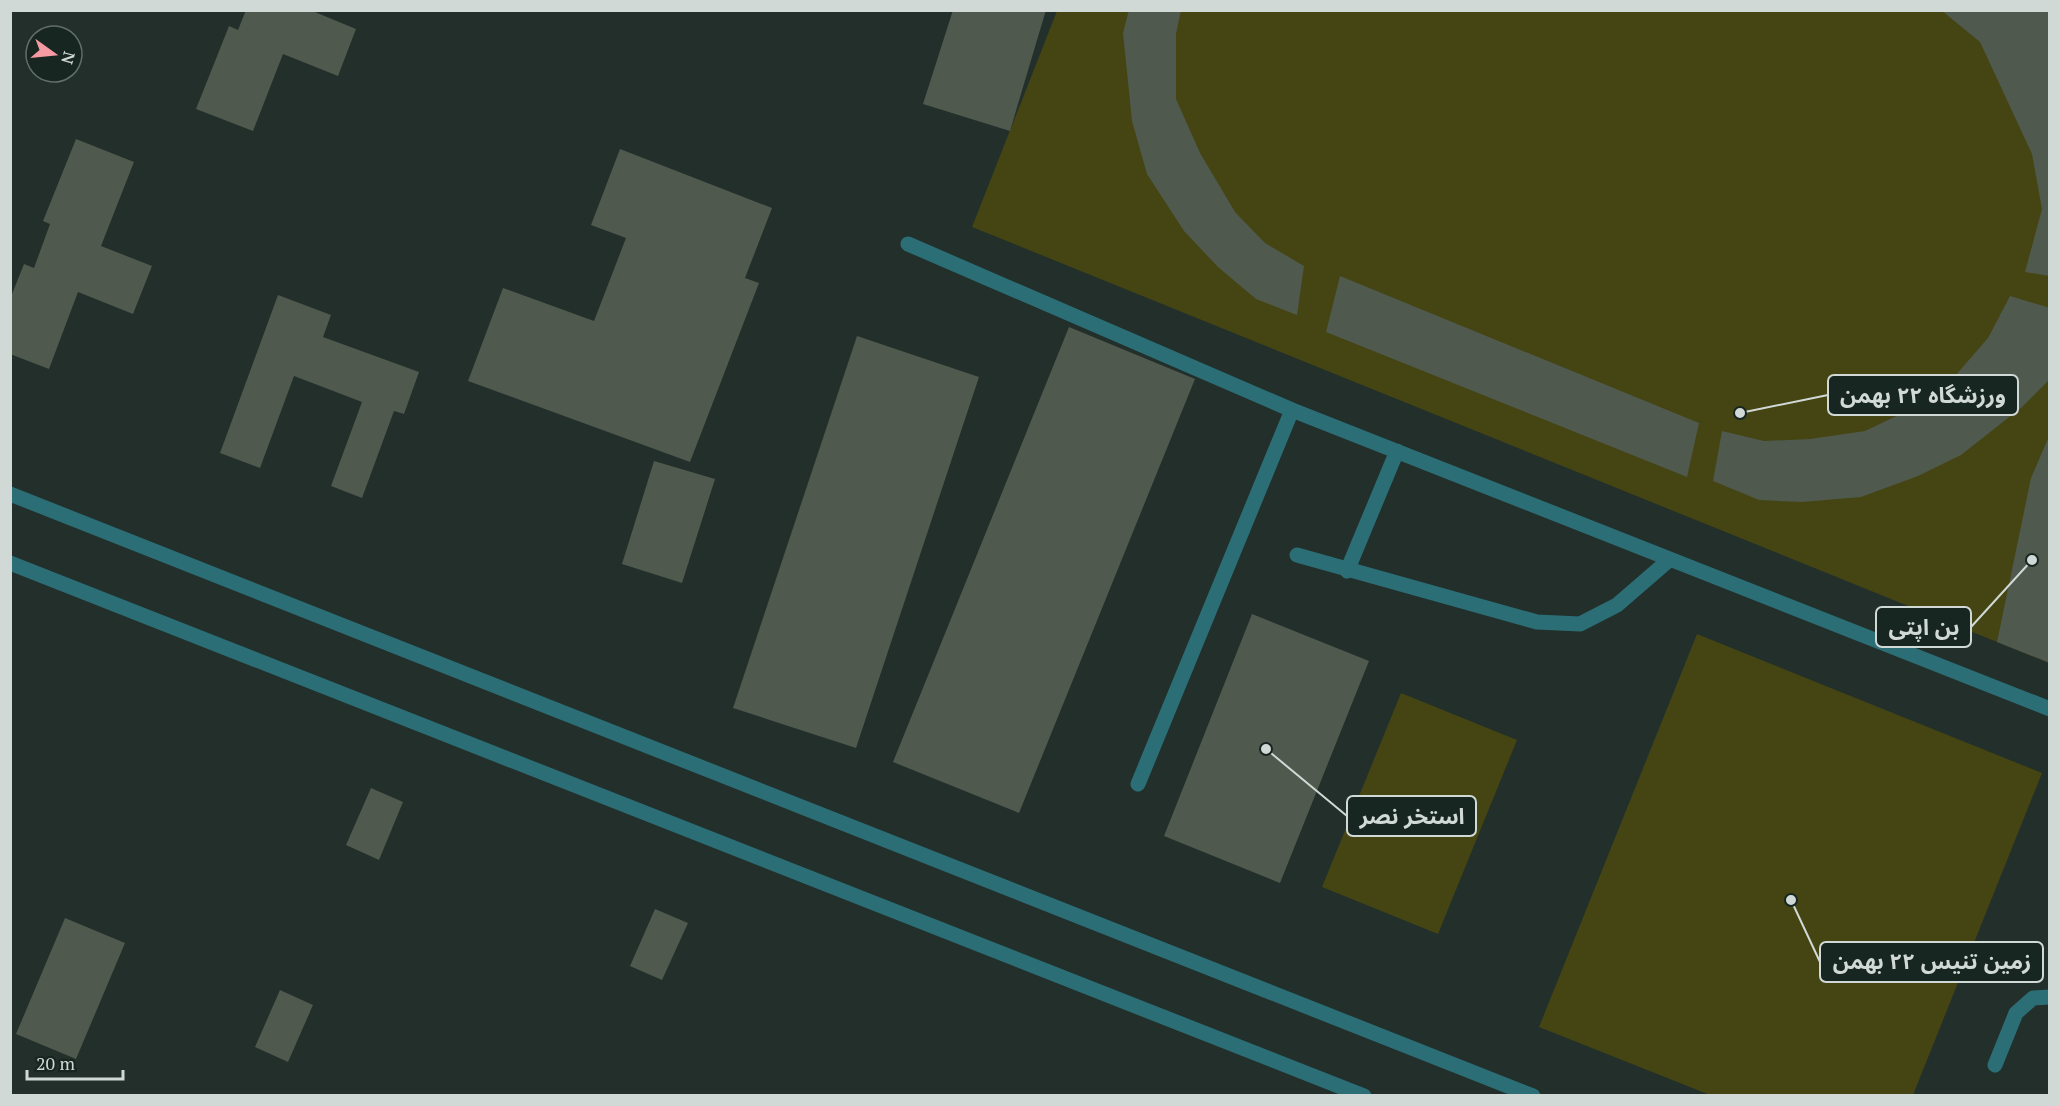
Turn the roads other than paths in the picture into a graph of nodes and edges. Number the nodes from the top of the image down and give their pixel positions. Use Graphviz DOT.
graph roads {
  1 [pos="908,244"];
  2 [pos="1292,410"];
  3 [pos="1397,451"];
  4 [pos="10,494"];
  5 [pos="1297,555"];
  6 [pos="1669,560"];
  7 [pos="10,563"];
  8 [pos="1347,571"];
  9 [pos="2049,709"];
  10 [pos="1138,784"];
  11 [pos="2049,997"];
  12 [pos="1995,1065"];
  13 [pos="1364,1095"];
  14 [pos="1533,1095"];
  1 -- 2 [label="lane"];
  2 -- 3 [label="lane"];
  2 -- 10 [label="lane"];
  3 -- 6 [label="lane"];
  3 -- 8 [label="lane"];
  4 -- 14 [label="lane"];
  5 -- 8 [label="lane"];
  6 -- 8 [label="lane"];
  6 -- 9 [label="lane"];
  7 -- 13 [label="lane"];
  11 -- 12 [label="lane"];
}
